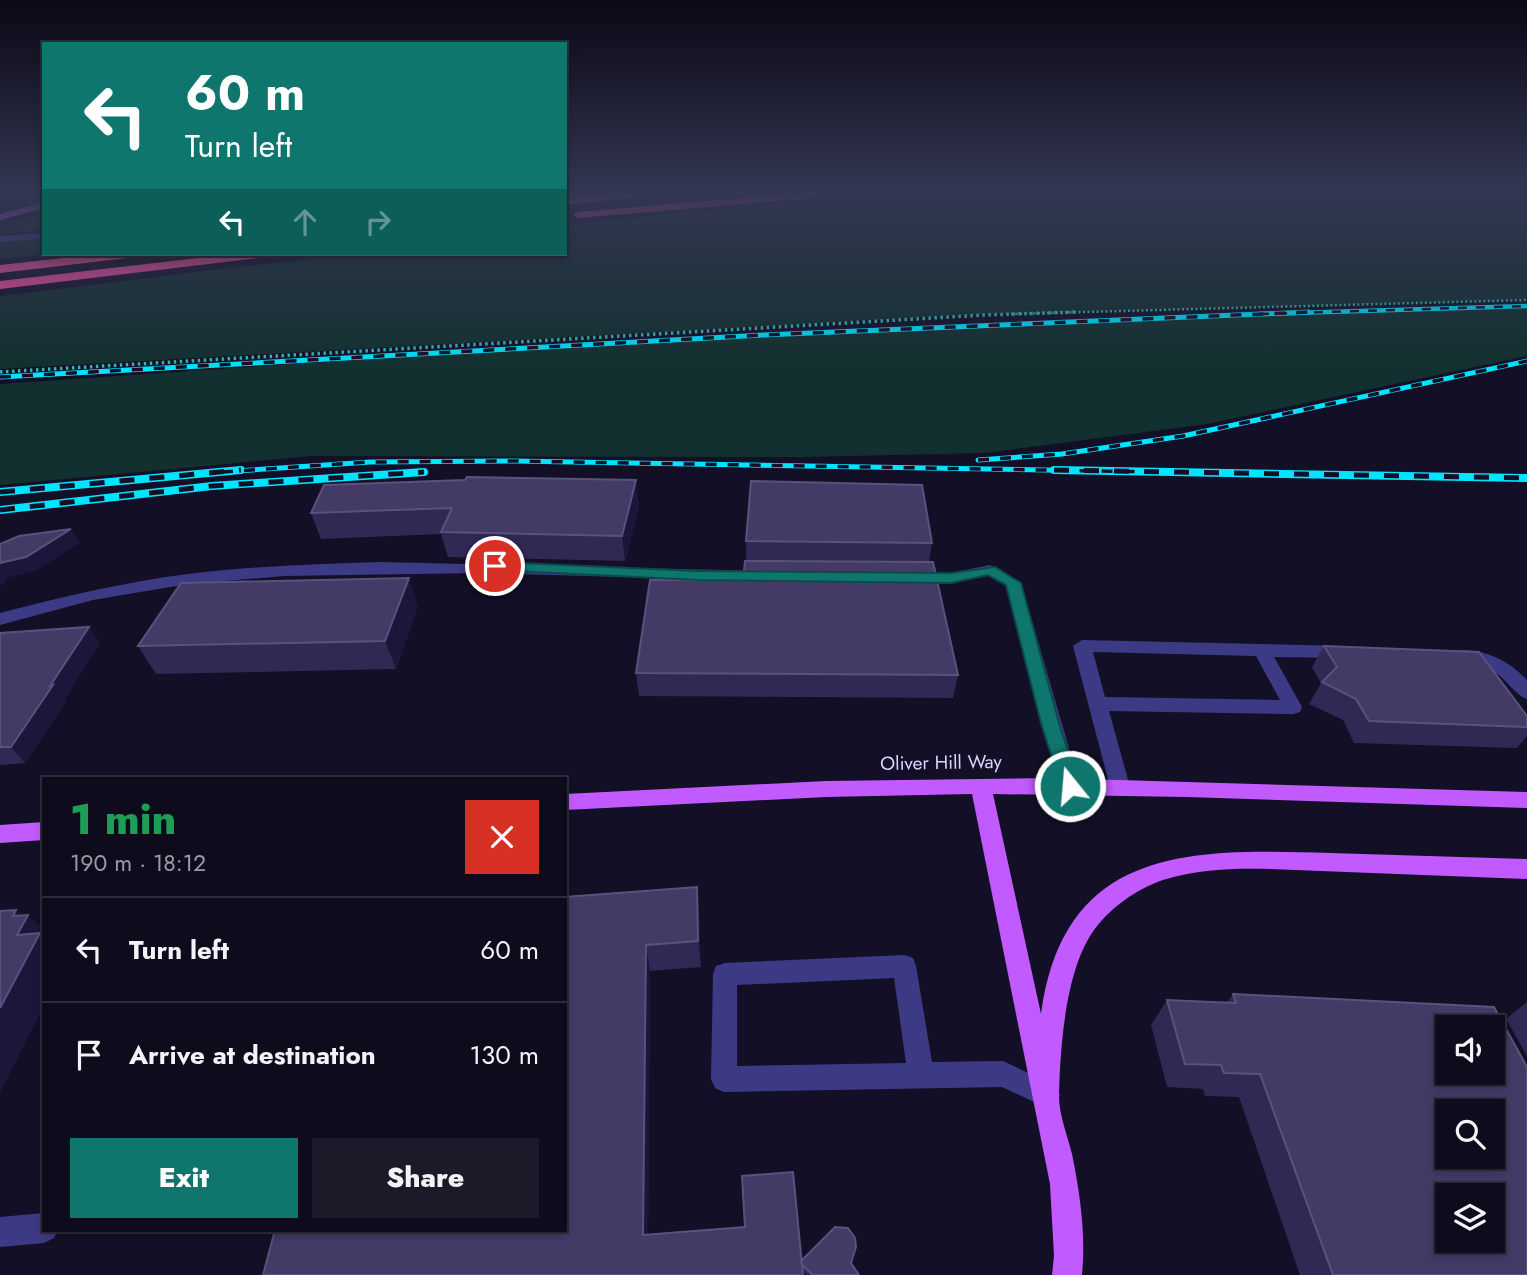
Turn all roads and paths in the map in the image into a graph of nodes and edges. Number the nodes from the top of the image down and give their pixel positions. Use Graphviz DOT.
graph roads {
  1 [pos="111,256"];
  2 [pos="242,256"];
  3 [pos="0,269"];
  4 [pos="0,285"];
  5 [pos="1527,300"];
  6 [pos="0,372"];
  7 [pos="782,576"];
  8 [pos="900,578"];
  9 [pos="0,619"];
  10 [pos="1260,648"];
  11 [pos="1369,653"];
  12 [pos="1442,656"];
  13 [pos="1527,692"];
  14 [pos="1097,704"];
  15 [pos="981,786"];
  16 [pos="1070,786"];
  17 [pos="1120,787"];
  18 [pos="1527,800"];
  19 [pos="567,802"];
  20 [pos="42,831"];
  21 [pos="0,834"];
  22 [pos="1527,869"];
  23 [pos="921,1075"];
  24 [pos="1047,1095"];
  25 [pos="42,1228"];
  26 [pos="0,1232"];
  27 [pos="1067,1275"];
  1 -- 3 [label="highway"];
  2 -- 4 [label="highway"];
  5 -- 6 [label="path"];
  7 -- 9 [label="street"];
  8 -- 16 [label="street"];
  10 -- 11 [label="street"];
  10 -- 14 [label="street"];
  10 -- 14 [label="street"];
  12 -- 13 [label="street"];
  14 -- 17 [label="street"];
  15 -- 16 [label="main road, Oliver Hill Way"];
  15 -- 19 [label="main road, Oliver Hill Way"];
  15 -- 24 [label="main road"];
  16 -- 17 [label="main road, Oliver Hill Way"];
  17 -- 18 [label="main road, Oliver Hill Way"];
  20 -- 21 [label="main road"];
  22 -- 24 [label="main road"];
  23 -- 23 [label="street"];
  23 -- 24 [label="street"];
  24 -- 27 [label="main road"];
  25 -- 26 [label="street"];
}
